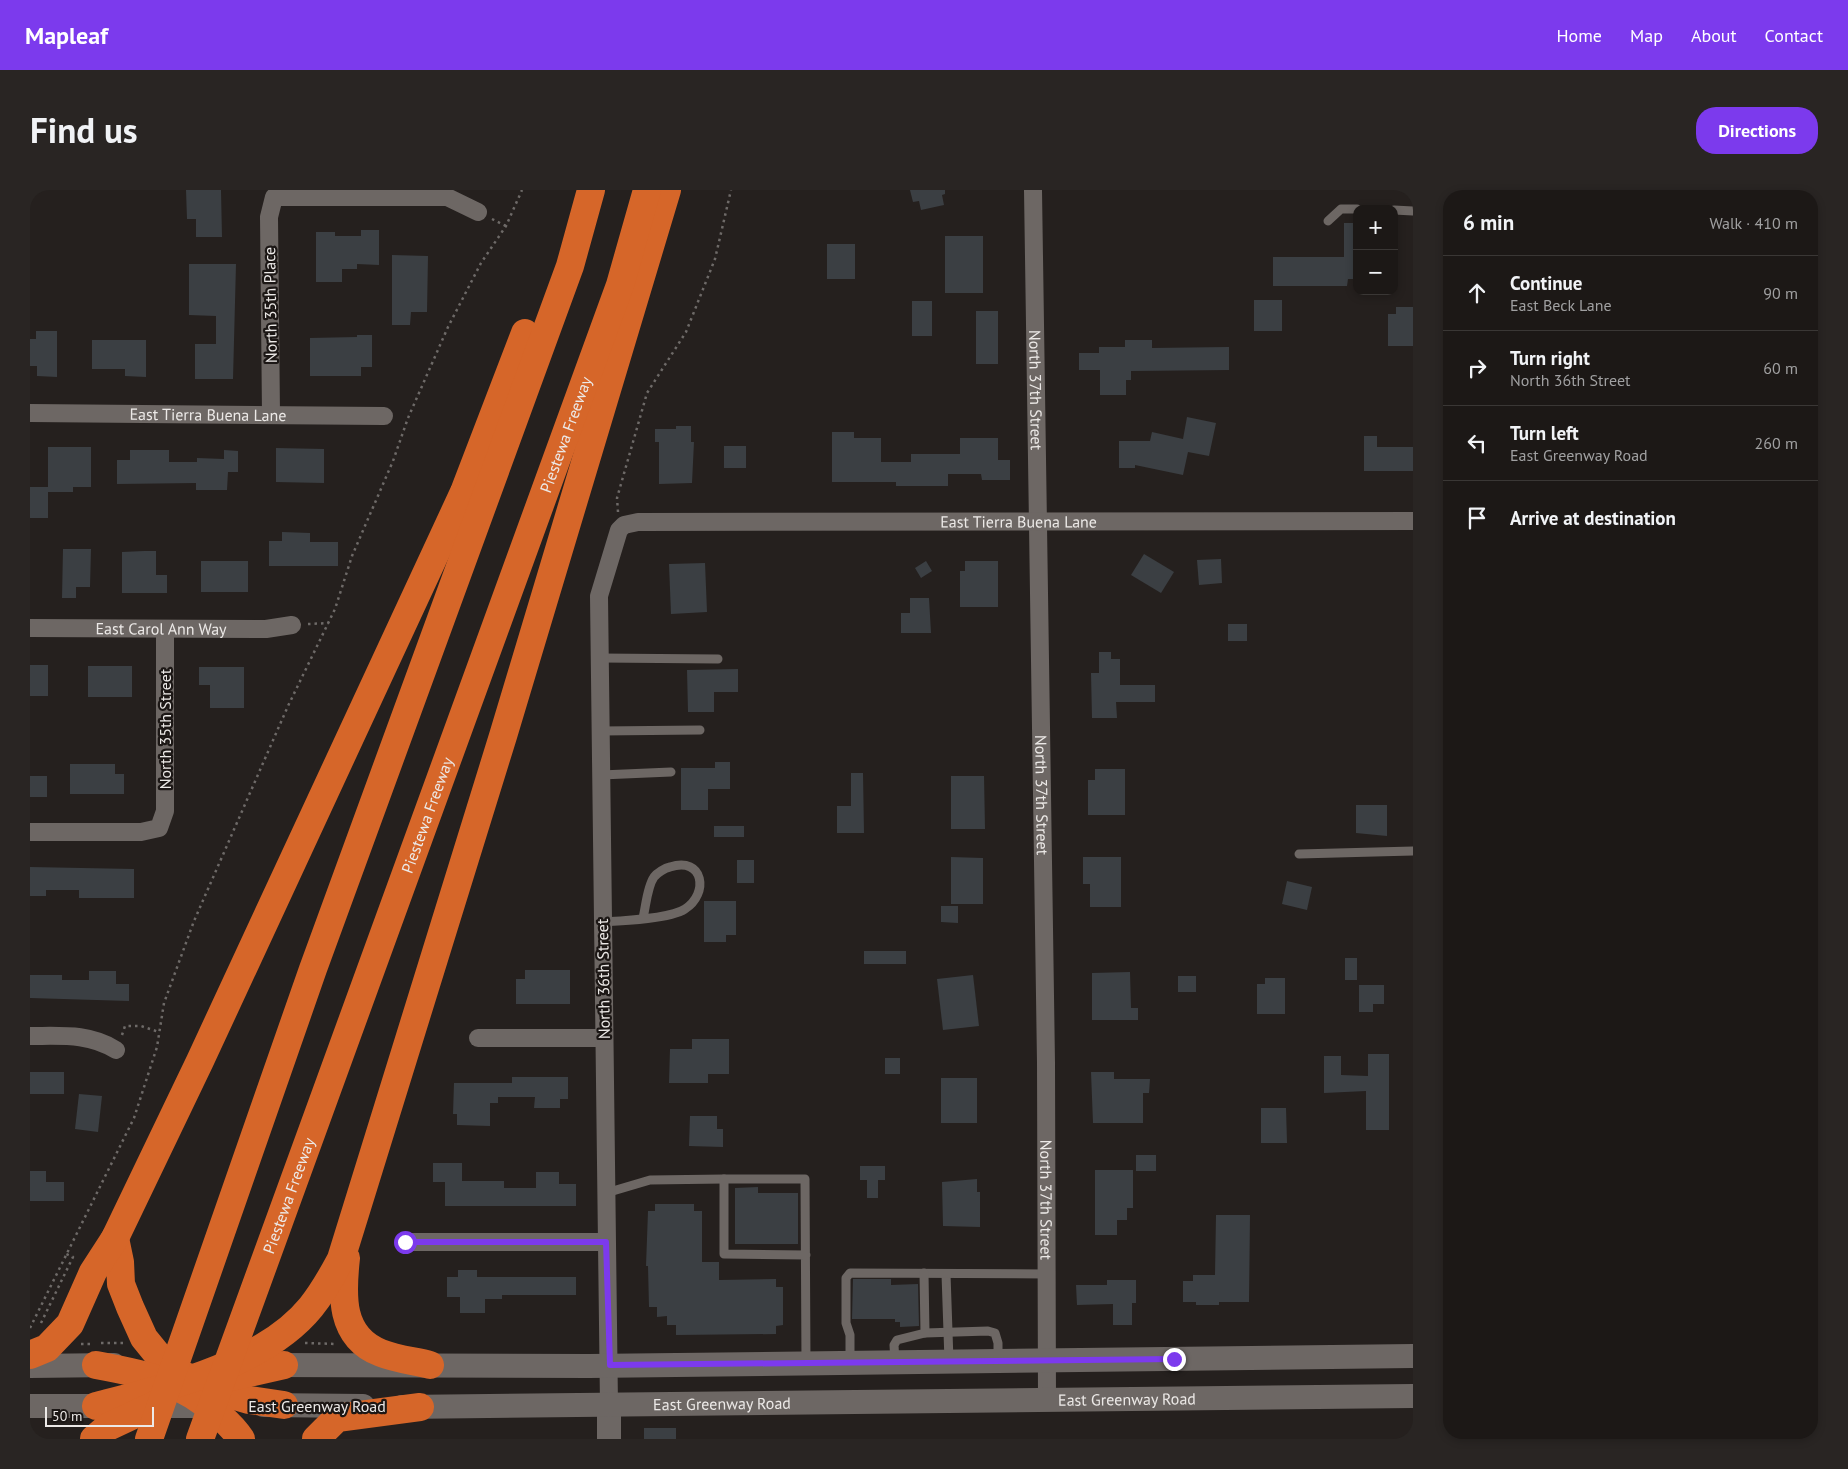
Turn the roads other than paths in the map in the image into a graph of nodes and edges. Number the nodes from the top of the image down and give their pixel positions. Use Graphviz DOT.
graph roads {
  1 [pos="581,190"];
  2 [pos="591,190"];
  3 [pos="647,190"];
  4 [pos="667,190"];
  5 [pos="1033,190"];
  6 [pos="1353,209"];
  7 [pos="1398,210"];
  8 [pos="1413,211"];
  9 [pos="478,212"];
  10 [pos="1328,221"];
  11 [pos="30,413"];
  12 [pos="271,415"];
  13 [pos="384,416"];
  14 [pos="1413,521"];
  15 [pos="1037,522"];
  16 [pos="624,525"];
  17 [pos="292,625"];
  18 [pos="30,628"];
  19 [pos="165,629"];
  20 [pos="600,658"];
  21 [pos="718,659"];
  22 [pos="700,730"];
  23 [pos="600,731"];
  24 [pos="671,772"];
  25 [pos="601,775"];
  26 [pos="30,832"];
  27 [pos="1413,852"];
  28 [pos="1299,854"];
  29 [pos="643,918"];
  30 [pos="602,922"];
  31 [pos="30,1036"];
  32 [pos="478,1038"];
  33 [pos="604,1038"];
  34 [pos="116,1050"];
  35 [pos="724,1179"];
  36 [pos="606,1193"];
  37 [pos="115,1238"];
  38 [pos="349,1239"];
  39 [pos="405,1242"];
  40 [pos="606,1242"];
  41 [pos="806,1256"];
  42 [pos="924,1273"];
  43 [pos="946,1274"];
  44 [pos="1046,1274"];
  45 [pos="925,1333"];
  46 [pos="948,1333"];
  47 [pos="34,1343"];
  48 [pos="1413,1356"];
  49 [pos="1047,1361"];
  50 [pos="895,1362"];
  51 [pos="949,1362"];
  52 [pos="998,1362"];
  53 [pos="850,1363"];
  54 [pos="806,1364"];
  55 [pos="96,1365"];
  56 [pos="225,1365"];
  57 [pos="284,1365"];
  58 [pos="430,1365"];
  59 [pos="610,1365"];
  60 [pos="30,1366"];
  61 [pos="188,1384"];
  62 [pos="1413,1396"];
  63 [pos="1047,1400"];
  64 [pos="284,1405"];
  65 [pos="609,1405"];
  66 [pos="30,1406"];
  67 [pos="420,1407"];
  68 [pos="97,1425"];
  69 [pos="241,1438"];
  70 [pos="149,1439"];
  71 [pos="200,1439"];
  72 [pos="316,1439"];
  73 [pos="610,1439"];
  1 -- 37 [label="highway"];
  2 -- 70 [label="highway"];
  3 -- 71 [label="highway, Piestewa Freeway"];
  4 -- 38 [label="highway"];
  5 -- 15 [label="street, North 37th Street"];
  6 -- 10 [label="lane"];
  7 -- 8 [label="lane"];
  9 -- 12 [label="street, North 35th Place"];
  11 -- 12 [label="street, East Tierra Buena Lane"];
  12 -- 13 [label="street, East Tierra Buena Lane"];
  14 -- 15 [label="street, East Tierra Buena Lane"];
  15 -- 16 [label="street, East Tierra Buena Lane"];
  15 -- 44 [label="street, North 37th Street"];
  16 -- 20 [label="street, North 36th Street"];
  17 -- 19 [label="street, East Carol Ann Way"];
  18 -- 19 [label="street, East Carol Ann Way"];
  19 -- 26 [label="street, North 35th Street"];
  20 -- 21 [label="lane"];
  20 -- 23 [label="street, North 36th Street"];
  22 -- 23 [label="lane"];
  23 -- 25 [label="street, North 36th Street"];
  24 -- 25 [label="lane"];
  25 -- 30 [label="street, North 36th Street"];
  27 -- 28 [label="lane"];
  29 -- 29 [label="lane"];
  29 -- 30 [label="lane"];
  30 -- 33 [label="street, North 36th Street"];
  31 -- 34 [label="street"];
  32 -- 33 [label="street"];
  33 -- 36 [label="street, North 36th Street"];
  35 -- 36 [label="lane"];
  35 -- 41 [label="lane"];
  35 -- 41 [label="lane"];
  36 -- 40 [label="street, North 36th Street"];
  37 -- 47 [label="highway"];
  37 -- 61 [label="highway"];
  38 -- 56 [label="highway"];
  38 -- 58 [label="highway"];
  39 -- 40 [label="street"];
  40 -- 59 [label="street, North 36th Street"];
  41 -- 54 [label="lane"];
  42 -- 43 [label="lane"];
  42 -- 45 [label="lane"];
  42 -- 53 [label="lane"];
  43 -- 44 [label="lane"];
  43 -- 46 [label="lane"];
  44 -- 49 [label="street, North 37th Street"];
  45 -- 46 [label="lane"];
  45 -- 50 [label="lane"];
  46 -- 51 [label="lane"];
  46 -- 52 [label="lane"];
  48 -- 49 [label="main road"];
  49 -- 52 [label="main road"];
  49 -- 63 [label="street, North 37th Street"];
  50 -- 51 [label="main road"];
  50 -- 53 [label="main road"];
  51 -- 52 [label="main road"];
  53 -- 54 [label="main road"];
  54 -- 59 [label="main road"];
  55 -- 60 [label="main road"];
  55 -- 61 [label="highway"];
  56 -- 57 [label="main road"];
  56 -- 61 [label="highway"];
  57 -- 58 [label="main road"];
  57 -- 61 [label="highway"];
  58 -- 59 [label="main road"];
  59 -- 65 [label="street, North 36th Street"];
  61 -- 64 [label="highway"];
  61 -- 68 [label="highway"];
  61 -- 68 [label="highway"];
  61 -- 69 [label="highway"];
  62 -- 63 [label="main road, East Greenway Road"];
  63 -- 65 [label="main road, East Greenway Road"];
  64 -- 67 [label="main road, East Greenway Road"];
  65 -- 67 [label="main road, East Greenway Road"];
  65 -- 73 [label="main road, North 36th Street"];
  66 -- 68 [label="main road"];
  67 -- 72 [label="highway"];
}
